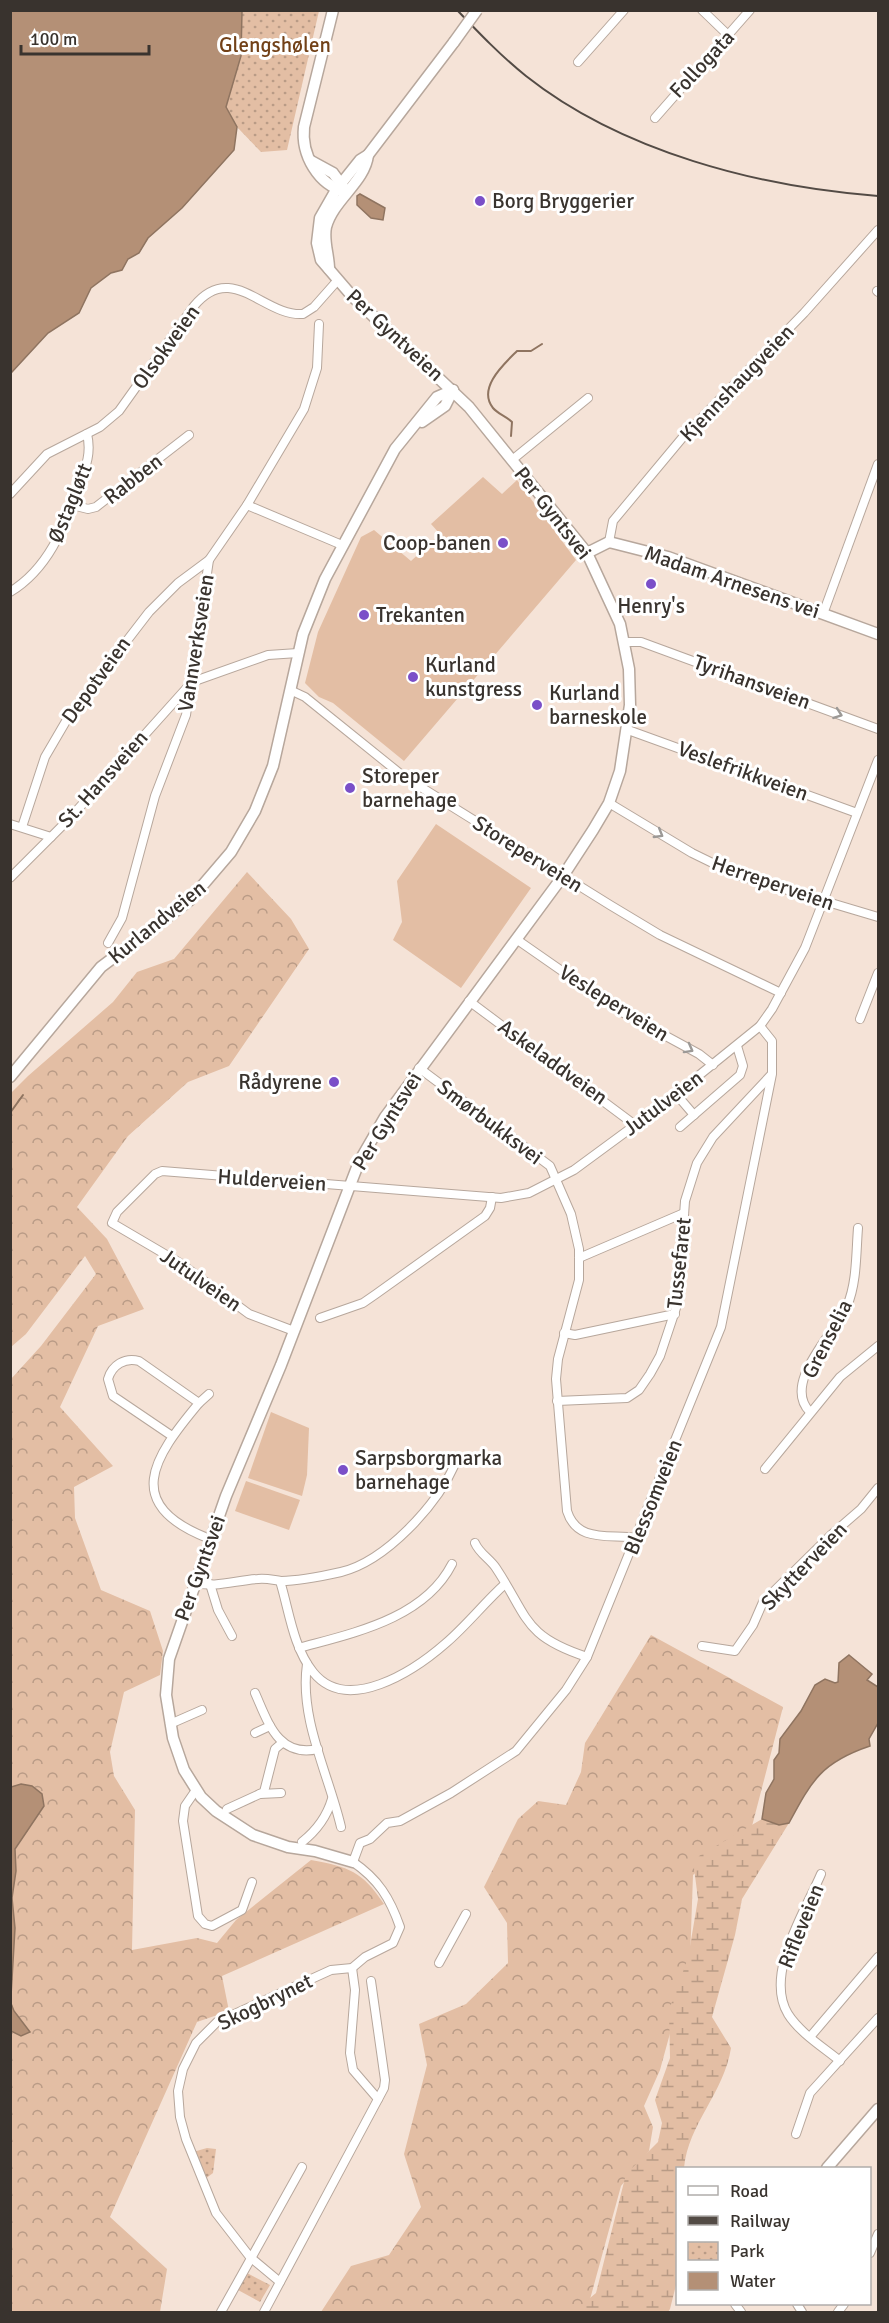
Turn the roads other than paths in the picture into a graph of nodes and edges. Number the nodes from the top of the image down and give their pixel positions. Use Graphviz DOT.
graph roads {
  1 [pos="333,10"];
  2 [pos="477,10"];
  3 [pos="624,10"];
  4 [pos="702,10"];
  5 [pos="750,10"];
  6 [pos="728,35"];
  7 [pos="578,62"];
  8 [pos="655,118"];
  9 [pos="341,188"];
  10 [pos="879,230"];
  11 [pos="337,281"];
  12 [pos="319,324"];
  13 [pos="453,390"];
  14 [pos="588,398"];
  15 [pos="87,434"];
  16 [pos="189,435"];
  17 [pos="512,460"];
  18 [pos="879,464"];
  19 [pos="10,494"];
  20 [pos="72,505"];
  21 [pos="247,506"];
  22 [pos="609,542"];
  23 [pos="342,545"];
  24 [pos="587,553"];
  25 [pos="208,560"];
  26 [pos="10,592"];
  27 [pos="823,614"];
  28 [pos="879,634"];
  29 [pos="625,642"];
  30 [pos="298,653"];
  31 [pos="192,682"];
  32 [pos="290,690"];
  33 [pos="879,729"];
  34 [pos="628,730"];
  35 [pos="879,760"];
  36 [pos="609,803"];
  37 [pos="857,813"];
  38 [pos="10,824"];
  39 [pos="22,827"];
  40 [pos="51,837"];
  41 [pos="563,876"];
  42 [pos="10,878"];
  43 [pos="824,902"];
  44 [pos="879,917"];
  45 [pos="516,939"];
  46 [pos="108,944"];
  47 [pos="879,973"];
  48 [pos="781,993"];
  49 [pos="468,1001"];
  50 [pos="860,1019"];
  51 [pos="760,1026"];
  52 [pos="737,1046"];
  53 [pos="713,1065"];
  54 [pos="419,1068"];
  55 [pos="772,1074"];
  56 [pos="10,1077"];
  57 [pos="676,1094"];
  58 [pos="694,1115"];
  59 [pos="635,1125"];
  60 [pos="680,1127"];
  61 [pos="554,1180"];
  62 [pos="349,1185"];
  63 [pos="492,1197"];
  64 [pos="684,1213"];
  65 [pos="112,1223"];
  66 [pos="858,1228"];
  67 [pos="579,1258"];
  68 [pos="675,1314"];
  69 [pos="320,1318"];
  70 [pos="294,1331"];
  71 [pos="564,1334"];
  72 [pos="879,1346"];
  73 [pos="209,1394"];
  74 [pos="557,1401"];
  75 [pos="199,1403"];
  76 [pos="810,1412"];
  77 [pos="172,1436"];
  78 [pos="455,1464"];
  79 [pos="765,1469"];
  80 [pos="879,1488"];
  81 [pos="636,1538"];
  82 [pos="210,1539"];
  83 [pos="475,1543"];
  84 [pos="452,1564"];
  85 [pos="280,1581"];
  86 [pos="194,1583"];
  87 [pos="210,1584"];
  88 [pos="505,1584"];
  89 [pos="232,1636"];
  90 [pos="702,1646"];
  91 [pos="299,1648"];
  92 [pos="586,1656"];
  93 [pos="308,1664"];
  94 [pos="255,1693"];
  95 [pos="202,1710"];
  96 [pos="170,1724"];
  97 [pos="270,1726"];
  98 [pos="255,1733"];
  99 [pos="282,1743"];
  100 [pos="318,1749"];
  101 [pos="196,1790"];
  102 [pos="281,1793"];
  103 [pos="260,1794"];
  104 [pos="333,1797"];
  105 [pos="227,1809"];
  106 [pos="341,1827"];
  107 [pos="302,1842"];
  108 [pos="353,1862"];
  109 [pos="821,1874"];
  110 [pos="252,1882"];
  111 [pos="466,1914"];
  112 [pos="879,1957"];
  113 [pos="440,1963"];
  114 [pos="352,1968"];
  115 [pos="371,1981"];
  116 [pos="879,2018"];
  117 [pos="810,2037"];
  118 [pos="840,2061"];
  119 [pos="378,2099"];
  120 [pos="879,2109"];
  121 [pos="796,2134"];
  122 [pos="302,2167"];
  123 [pos="829,2167"];
  124 [pos="879,2234"];
  125 [pos="871,2251"];
  126 [pos="250,2257"];
  127 [pos="280,2282"];
  128 [pos="221,2313"];
  129 [pos="264,2313"];
  1 -- 9 [label="street"];
  2 -- 9 [label="street, bridge"];
  3 -- 7 [label="street"];
  4 -- 6 [label="street"];
  5 -- 6 [label="street, Follogata"];
  6 -- 8 [label="street, Follogata"];
  9 -- 11 [label="street"];
  10 -- 22 [label="street, Kjennshaugveien"];
  11 -- 13 [label="street, Per Gyntveien"];
  11 -- 15 [label="street, Olsokveien"];
  12 -- 21 [label="street, Vannverksveien"];
  13 -- 17 [label="street, Per Gyntsvei"];
  13 -- 23 [label="street, Kurlandveien"];
  14 -- 17 [label="street"];
  15 -- 19 [label="street, Olsokveien"];
  15 -- 20 [label="street, Østagløtt"];
  16 -- 20 [label="street, Rabben"];
  17 -- 24 [label="street, Per Gyntsvei"];
  18 -- 27 [label="street"];
  20 -- 26 [label="street, Østagløtt"];
  21 -- 23 [label="street"];
  21 -- 25 [label="street, Vannverksveien"];
  22 -- 24 [label="street"];
  22 -- 27 [label="street, Madam Arnesens vei"];
  23 -- 30 [label="street, Kurlandveien"];
  24 -- 29 [label="street, Per Gyntsvei"];
  25 -- 31 [label="street, Vannverksveien"];
  25 -- 39 [label="street, Depotveien"];
  27 -- 28 [label="street, Madam Arnesens vei"];
  29 -- 33 [label="street, Tyrihansveien, one-way"];
  29 -- 34 [label="street, Per Gyntsvei"];
  30 -- 31 [label="street, St. Hansveien"];
  30 -- 32 [label="street, Kurlandveien"];
  31 -- 40 [label="street, St. Hansveien"];
  31 -- 46 [label="street, Vannverksveien"];
  32 -- 41 [label="street, Storeperveien"];
  32 -- 56 [label="street, Kurlandveien"];
  34 -- 36 [label="street, Per Gyntsvei"];
  34 -- 37 [label="street, Veslefrikkveien"];
  35 -- 37 [label="street, Jutulveien"];
  36 -- 41 [label="street, Per Gyntsvei"];
  36 -- 43 [label="street, Herreperveien, one-way"];
  37 -- 43 [label="street, Jutulveien"];
  38 -- 39 [label="street"];
  39 -- 40 [label="street"];
  40 -- 42 [label="street, St. Hansveien"];
  41 -- 45 [label="street, Per Gyntsvei"];
  41 -- 48 [label="street, Storeperveien"];
  43 -- 44 [label="street, Herreperveien"];
  43 -- 48 [label="street, Jutulveien"];
  45 -- 49 [label="street, Per Gyntsvei"];
  45 -- 53 [label="street, Vesleperveien, one-way"];
  47 -- 50 [label="street"];
  48 -- 51 [label="street, Jutulveien"];
  49 -- 54 [label="street, Per Gyntsvei"];
  49 -- 59 [label="street, Askeladdveien"];
  51 -- 52 [label="street, Jutulveien"];
  51 -- 55 [label="street, Blessomveien"];
  52 -- 53 [label="street, Jutulveien"];
  52 -- 58 [label="street"];
  53 -- 57 [label="street, Jutulveien"];
  54 -- 61 [label="street, Smørbukksvei"];
  54 -- 62 [label="street, Per Gyntsvei"];
  55 -- 64 [label="street, Tussefaret"];
  55 -- 81 [label="street, Blessomveien"];
  57 -- 58 [label="street"];
  57 -- 59 [label="street, Jutulveien"];
  58 -- 60 [label="street"];
  59 -- 61 [label="street, Jutulveien"];
  61 -- 63 [label="street, Jutulveien"];
  61 -- 67 [label="street, Smørbukksvei"];
  62 -- 63 [label="street, Hulderveien"];
  62 -- 65 [label="street, Hulderveien"];
  62 -- 70 [label="street, Per Gyntsvei"];
  63 -- 69 [label="street"];
  64 -- 67 [label="street"];
  64 -- 68 [label="street, Tussefaret"];
  65 -- 70 [label="street, Jutulveien"];
  66 -- 76 [label="street, Grenselia"];
  67 -- 71 [label="street, Smørbukksvei"];
  68 -- 71 [label="street"];
  68 -- 74 [label="street, Tussefaret"];
  70 -- 82 [label="street, Per Gyntsvei"];
  71 -- 74 [label="street, Smørbukksvei"];
  72 -- 76 [label="street"];
  73 -- 75 [label="street"];
  74 -- 81 [label="street, Smørbukksvei"];
  75 -- 77 [label="street"];
  75 -- 77 [label="street"];
  76 -- 79 [label="street"];
  77 -- 82 [label="street"];
  78 -- 85 [label="street"];
  80 -- 90 [label="street, Skytterveien"];
  81 -- 92 [label="street, Blessomveien"];
  82 -- 86 [label="street, Per Gyntsvei"];
  83 -- 88 [label="street"];
  84 -- 91 [label="street"];
  85 -- 87 [label="street"];
  85 -- 91 [label="street"];
  86 -- 87 [label="street"];
  86 -- 96 [label="street, Per Gyntsvei"];
  87 -- 89 [label="street"];
  88 -- 92 [label="street"];
  88 -- 93 [label="street"];
  91 -- 93 [label="street"];
  92 -- 108 [label="street, Blessomveien"];
  93 -- 100 [label="street"];
  94 -- 97 [label="street"];
  95 -- 96 [label="street"];
  96 -- 101 [label="street, Per Gyntsvei"];
  97 -- 98 [label="street"];
  97 -- 99 [label="street"];
  99 -- 100 [label="street"];
  99 -- 103 [label="street"];
  100 -- 104 [label="street"];
  101 -- 108 [label="street, Per Gyntsvei"];
  101 -- 110 [label="street"];
  102 -- 103 [label="street"];
  103 -- 105 [label="street"];
  104 -- 106 [label="street"];
  104 -- 107 [label="street"];
  108 -- 114 [label="street, Skogbrynet"];
  109 -- 117 [label="street, Rifleveien"];
  111 -- 113 [label="street"];
  112 -- 117 [label="street"];
  114 -- 119 [label="street"];
  114 -- 126 [label="street, Skogbrynet"];
  115 -- 119 [label="street"];
  116 -- 118 [label="street"];
  117 -- 118 [label="street, Rifleveien"];
  118 -- 121 [label="street"];
  119 -- 127 [label="street"];
  120 -- 123 [label="street"];
  122 -- 126 [label="street"];
  124 -- 125 [label="street"];
  126 -- 127 [label="street, Skogbrynet"];
  126 -- 128 [label="street"];
  127 -- 129 [label="street"];
}
